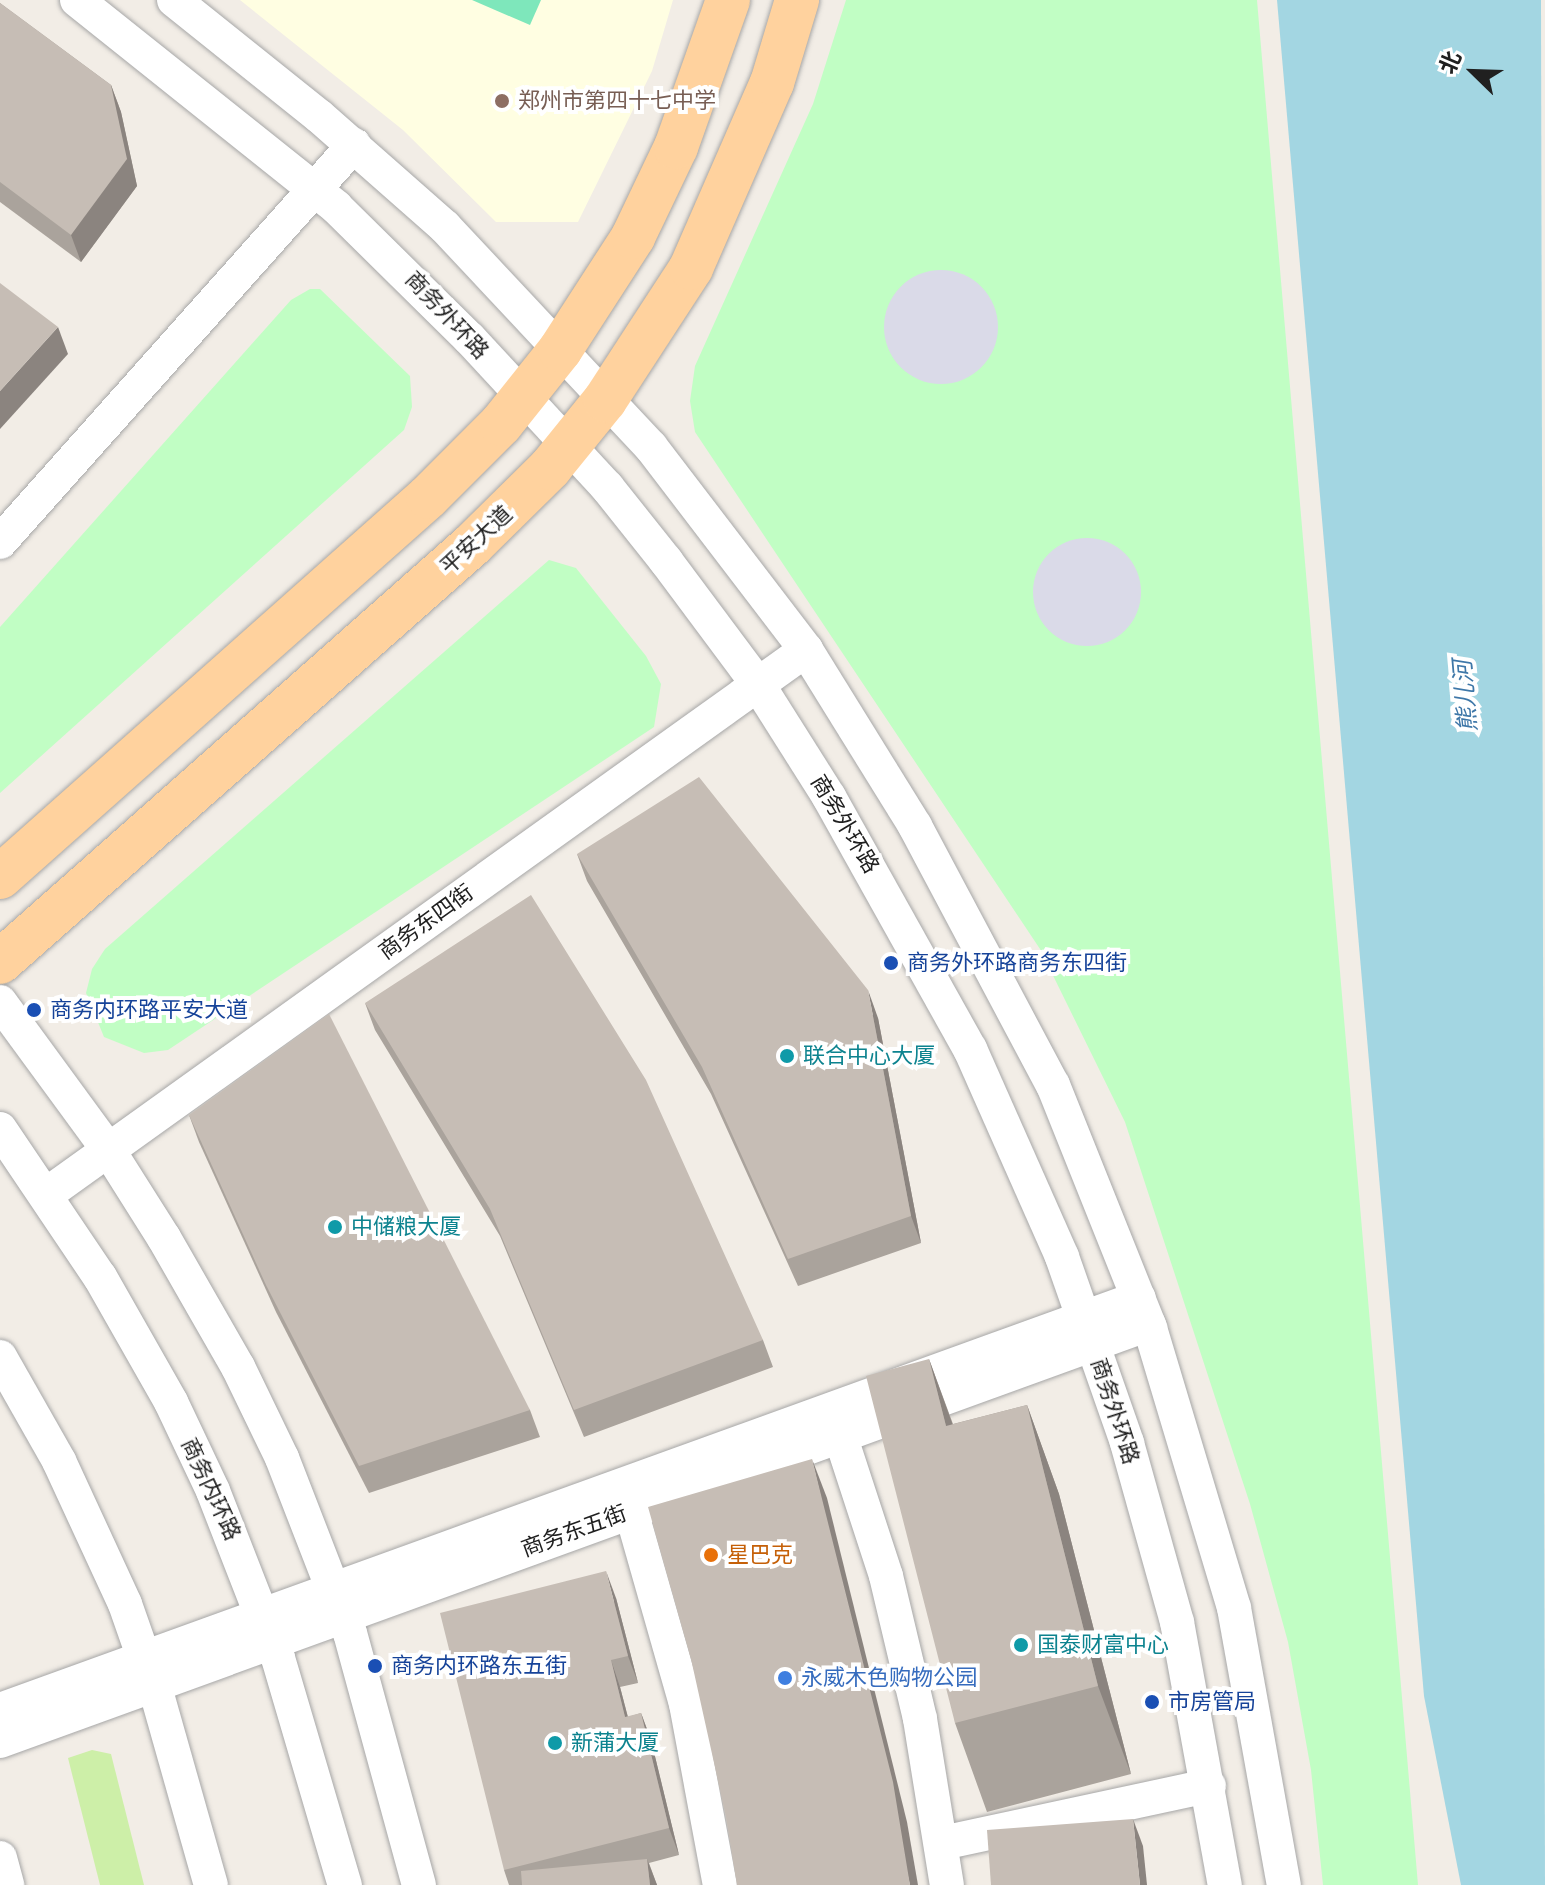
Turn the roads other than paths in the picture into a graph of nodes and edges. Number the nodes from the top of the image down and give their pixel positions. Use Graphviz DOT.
graph roads {
  1 [pos="77,0"];
  2 [pos="174,0"];
  3 [pos="728,0"];
  4 [pos="797,0"];
  5 [pos="354,145"];
  6 [pos="315,189"];
  7 [pos="560,350"];
  8 [pos="523,398"];
  9 [pos="605,400"];
  10 [pos="568,447"];
  11 [pos="0,542"];
  12 [pos="806,650"];
  13 [pos="757,683"];
  14 [pos="0,877"];
  15 [pos="0,962"];
  16 [pos="0,1002"];
  17 [pos="0,1129"];
  18 [pos="109,1151"];
  19 [pos="47,1194"];
  20 [pos="1144,1311"];
  21 [pos="1089,1331"];
  22 [pos="0,1357"];
  23 [pos="840,1435"];
  24 [pos="631,1511"];
  25 [pos="338,1601"];
  26 [pos="267,1627"];
  27 [pos="149,1671"];
  28 [pos="0,1710"];
  29 [pos="0,1741"];
  30 [pos="1209,1786"];
  31 [pos="942,1843"];
  32 [pos="0,1858"];
  33 [pos="714,1884"];
  34 [pos="7,1885"];
  35 [pos="211,1885"];
  36 [pos="345,1885"];
  37 [pos="419,1885"];
  38 [pos="947,1885"];
  39 [pos="1225,1885"];
  40 [pos="1284,1885"];
  1 -- 6 [label="street, 商务外环路"];
  2 -- 5 [label="street"];
  3 -- 7 [label="main road"];
  4 -- 9 [label="main road, 平安大道"];
  5 -- 6 [label="street"];
  5 -- 7 [label="street"];
  6 -- 8 [label="street, 商务外环路"];
  6 -- 11 [label="street"];
  7 -- 8 [label="main road"];
  7 -- 9 [label="street"];
  8 -- 10 [label="street, 商务外环路"];
  8 -- 14 [label="main road"];
  9 -- 10 [label="main road, 平安大道"];
  9 -- 12 [label="street"];
  10 -- 13 [label="street, 商务外环路"];
  10 -- 15 [label="main road, 平安大道"];
  12 -- 13 [label="street, 商务东四街"];
  12 -- 20 [label="street"];
  13 -- 18 [label="street, 商务东四街"];
  13 -- 21 [label="street, 商务外环路"];
  16 -- 18 [label="street"];
  17 -- 19 [label="street, 商务内环路"];
  18 -- 19 [label="street, 商务东四街"];
  18 -- 25 [label="street"];
  19 -- 26 [label="street, 商务内环路"];
  20 -- 21 [label="street, 商务东五街"];
  20 -- 40 [label="street"];
  21 -- 23 [label="street, 商务东五街"];
  21 -- 25 [label="street, 商务东五街"];
  21 -- 30 [label="street, 商务外环路"];
  22 -- 27 [label="street"];
  23 -- 24 [label="street, 商务东五街"];
  23 -- 31 [label="street"];
  24 -- 25 [label="street, 商务东五街"];
  24 -- 33 [label="street"];
  25 -- 26 [label="street, 商务东五街"];
  25 -- 37 [label="street"];
  26 -- 27 [label="street, 商务东五街"];
  26 -- 36 [label="street, 商务内环路"];
  27 -- 28 [label="street, 商务东五街"];
  27 -- 29 [label="street, 商务东五街"];
  27 -- 35 [label="street"];
  30 -- 31 [label="street"];
  30 -- 39 [label="street, 商务外环路"];
  31 -- 38 [label="street"];
  32 -- 34 [label="street"];
}
